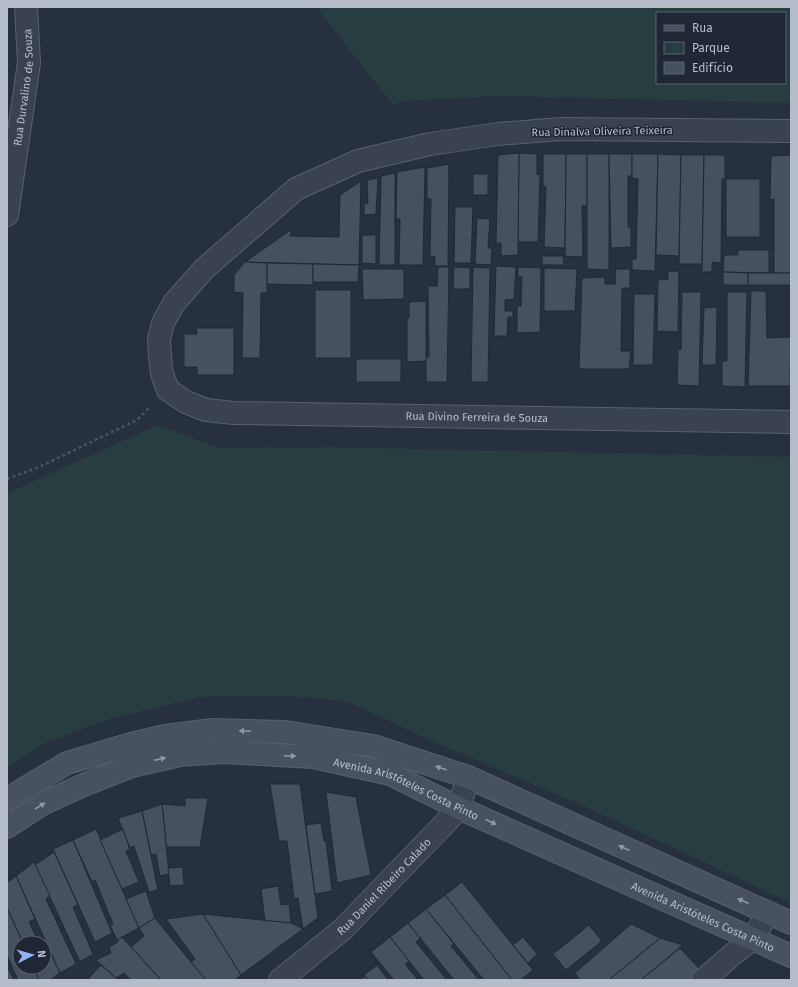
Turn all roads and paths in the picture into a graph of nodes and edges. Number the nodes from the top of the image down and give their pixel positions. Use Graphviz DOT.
graph roads {
  1 [pos="26,7"];
  2 [pos="791,131"];
  3 [pos="7,214"];
  4 [pos="168,390"];
  5 [pos="791,422"];
  6 [pos="7,479"];
  7 [pos="468,777"];
  8 [pos="7,799"];
  9 [pos="459,808"];
  10 [pos="7,827"];
  11 [pos="768,912"];
  12 [pos="791,923"];
  13 [pos="753,939"];
  14 [pos="791,956"];
  15 [pos="280,980"];
  16 [pos="703,980"];
  1 -- 3 [label="street, Rua Durvalino de Souza"];
  2 -- 4 [label="street, Rua Dinalva Oliveira Teixeira"];
  4 -- 5 [label="street, Rua Divino Ferreira de Souza"];
  4 -- 6 [label="path"];
  7 -- 8 [label="main road, Avenida Aristóteles Costa Pinto, one-way"];
  7 -- 9 [label="street, Rua Daniel Ribeiro Calado"];
  11 -- 7 [label="main road, Avenida Aristóteles Costa Pinto, one-way"];
  10 -- 9 [label="main road, Avenida Aristóteles Costa Pinto, one-way"];
  9 -- 13 [label="main road, Avenida Aristóteles Costa Pinto, one-way"];
  9 -- 15 [label="street, Rua Daniel Ribeiro Calado"];
  11 -- 12 [label="main road, Avenida Aristóteles Costa Pinto"];
  11 -- 13 [label="street"];
  13 -- 14 [label="main road, Avenida Aristóteles Costa Pinto"];
  13 -- 16 [label="street"];
}
